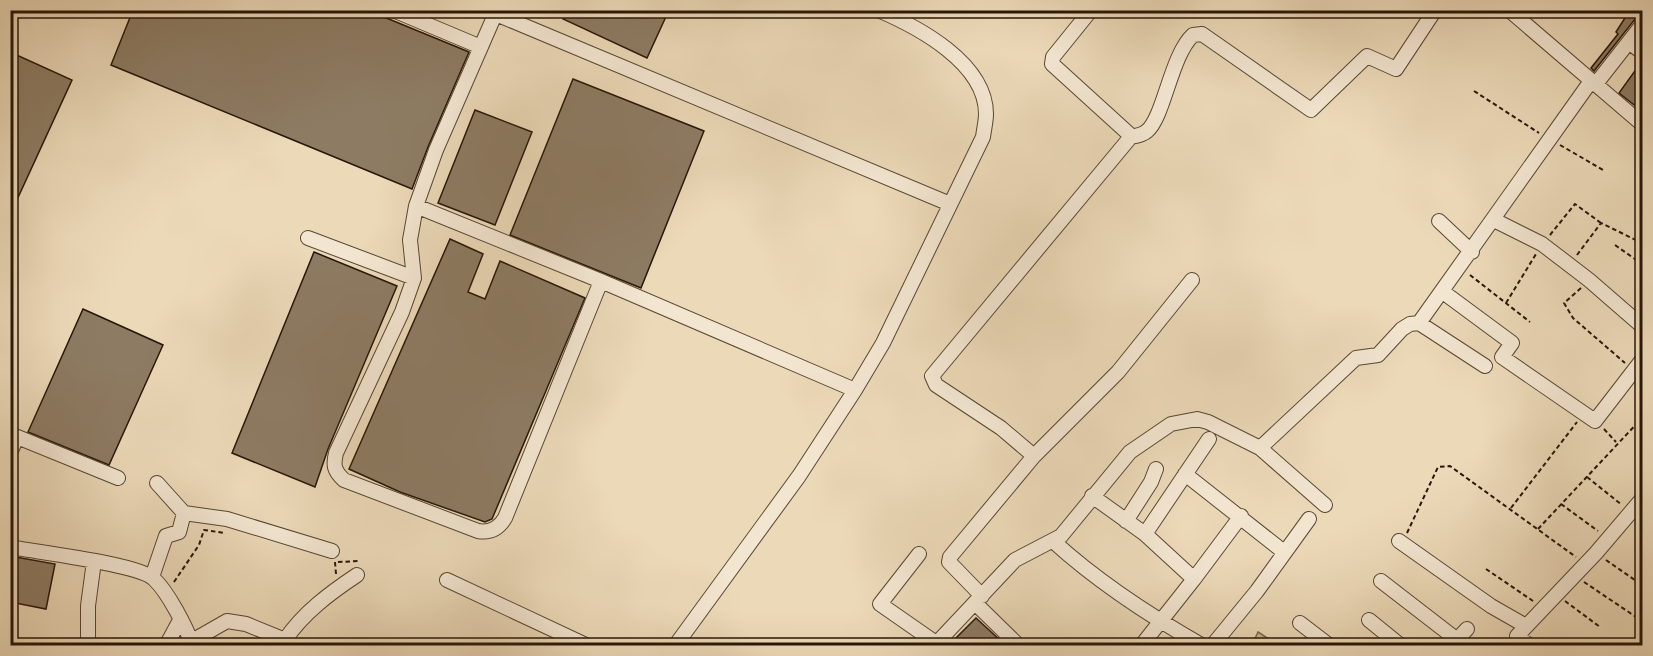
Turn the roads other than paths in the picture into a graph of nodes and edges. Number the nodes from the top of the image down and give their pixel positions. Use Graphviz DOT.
graph roads {
  1 [pos="393,10"];
  2 [pos="878,10"];
  3 [pos="1091,10"];
  4 [pos="1436,10"];
  5 [pos="1509,10"];
  6 [pos="497,12"];
  7 [pos="1642,26"];
  8 [pos="1630,43"];
  9 [pos="481,47"];
  10 [pos="1642,52"];
  11 [pos="1593,83"];
  12 [pos="1642,124"];
  13 [pos="1130,137"];
  14 [pos="950,204"];
  15 [pos="416,206"];
  16 [pos="1494,220"];
  17 [pos="1438,221"];
  18 [pos="308,238"];
  19 [pos="1472,252"];
  20 [pos="414,278"];
  21 [pos="1192,280"];
  22 [pos="601,281"];
  23 [pos="1443,292"];
  24 [pos="1419,323"];
  25 [pos="1642,326"];
  26 [pos="1485,366"];
  27 [pos="1638,366"];
  28 [pos="855,390"];
  29 [pos="14,436"];
  30 [pos="1209,439"];
  31 [pos="1260,448"];
  32 [pos="10,453"];
  33 [pos="1034,456"];
  34 [pos="1156,469"];
  35 [pos="1185,474"];
  36 [pos="118,478"];
  37 [pos="157,483"];
  38 [pos="1092,496"];
  39 [pos="1642,499"];
  40 [pos="1325,505"];
  41 [pos="184,513"];
  42 [pos="1241,516"];
  43 [pos="1309,519"];
  44 [pos="1126,521"];
  45 [pos="1145,534"];
  46 [pos="1053,541"];
  47 [pos="1400,541"];
  48 [pos="10,547"];
  49 [pos="1284,552"];
  50 [pos="919,554"];
  51 [pos="333,556"];
  52 [pos="94,561"];
  53 [pos="357,575"];
  54 [pos="152,577"];
  55 [pos="1194,579"];
  56 [pos="447,580"];
  57 [pos="1381,580"];
  58 [pos="978,599"];
  59 [pos="180,620"];
  60 [pos="1369,620"];
  61 [pos="1159,621"];
  62 [pos="1300,623"];
  63 [pos="1526,626"];
  64 [pos="1467,628"];
  65 [pos="1642,641"];
  66 [pos="1454,642"];
  67 [pos="193,643"];
  68 [pos="935,644"];
  69 [pos="1013,644"];
  70 [pos="88,645"];
  71 [pos="166,645"];
  72 [pos="588,645"];
  73 [pos="675,645"];
  74 [pos="1141,645"];
  75 [pos="1203,645"];
  76 [pos="1212,645"];
  77 [pos="1330,645"];
  78 [pos="1401,645"];
  79 [pos="1530,645"];
  80 [pos="1639,645"];
  1 -- 9 [label="street"];
  2 -- 14 [label="street"];
  3 -- 13 [label="street"];
  4 -- 13 [label="street"];
  5 -- 11 [label="street"];
  6 -- 9 [label="street"];
  6 -- 14 [label="street"];
  7 -- 8 [label="street"];
  8 -- 10 [label="street"];
  8 -- 11 [label="street"];
  9 -- 15 [label="street"];
  11 -- 12 [label="street"];
  11 -- 16 [label="street"];
  13 -- 33 [label="street"];
  14 -- 28 [label="street"];
  15 -- 20 [label="street"];
  15 -- 22 [label="street"];
  16 -- 19 [label="street"];
  16 -- 25 [label="street"];
  17 -- 19 [label="street"];
  18 -- 20 [label="street"];
  19 -- 23 [label="street"];
  20 -- 22 [label="street"];
  21 -- 33 [label="street"];
  22 -- 28 [label="street"];
  23 -- 24 [label="street"];
  23 -- 27 [label="street"];
  24 -- 26 [label="street"];
  24 -- 31 [label="street"];
  28 -- 73 [label="street"];
  29 -- 32 [label="street"];
  29 -- 36 [label="street"];
  30 -- 35 [label="street"];
  31 -- 38 [label="street"];
  31 -- 40 [label="street"];
  33 -- 58 [label="street"];
  34 -- 44 [label="street"];
  35 -- 42 [label="street"];
  35 -- 45 [label="street"];
  37 -- 41 [label="street"];
  38 -- 44 [label="street"];
  38 -- 46 [label="street"];
  39 -- 63 [label="street"];
  41 -- 51 [label="street"];
  41 -- 54 [label="street"];
  42 -- 49 [label="street"];
  42 -- 55 [label="street"];
  43 -- 49 [label="street"];
  44 -- 45 [label="street"];
  45 -- 55 [label="street"];
  46 -- 58 [label="street"];
  46 -- 61 [label="street"];
  47 -- 63 [label="street"];
  48 -- 52 [label="street"];
  49 -- 76 [label="street"];
  50 -- 68 [label="street"];
  52 -- 54 [label="street"];
  52 -- 70 [label="street"];
  53 -- 67 [label="street"];
  54 -- 59 [label="street"];
  55 -- 61 [label="street"];
  56 -- 72 [label="street"];
  57 -- 66 [label="street"];
  58 -- 68 [label="street"];
  58 -- 69 [label="street"];
  59 -- 67 [label="street"];
  59 -- 71 [label="street"];
  60 -- 78 [label="street"];
  61 -- 74 [label="street"];
  61 -- 75 [label="street"];
  62 -- 77 [label="street"];
  63 -- 79 [label="street"];
  64 -- 66 [label="street"];
  65 -- 80 [label="street"];
}
